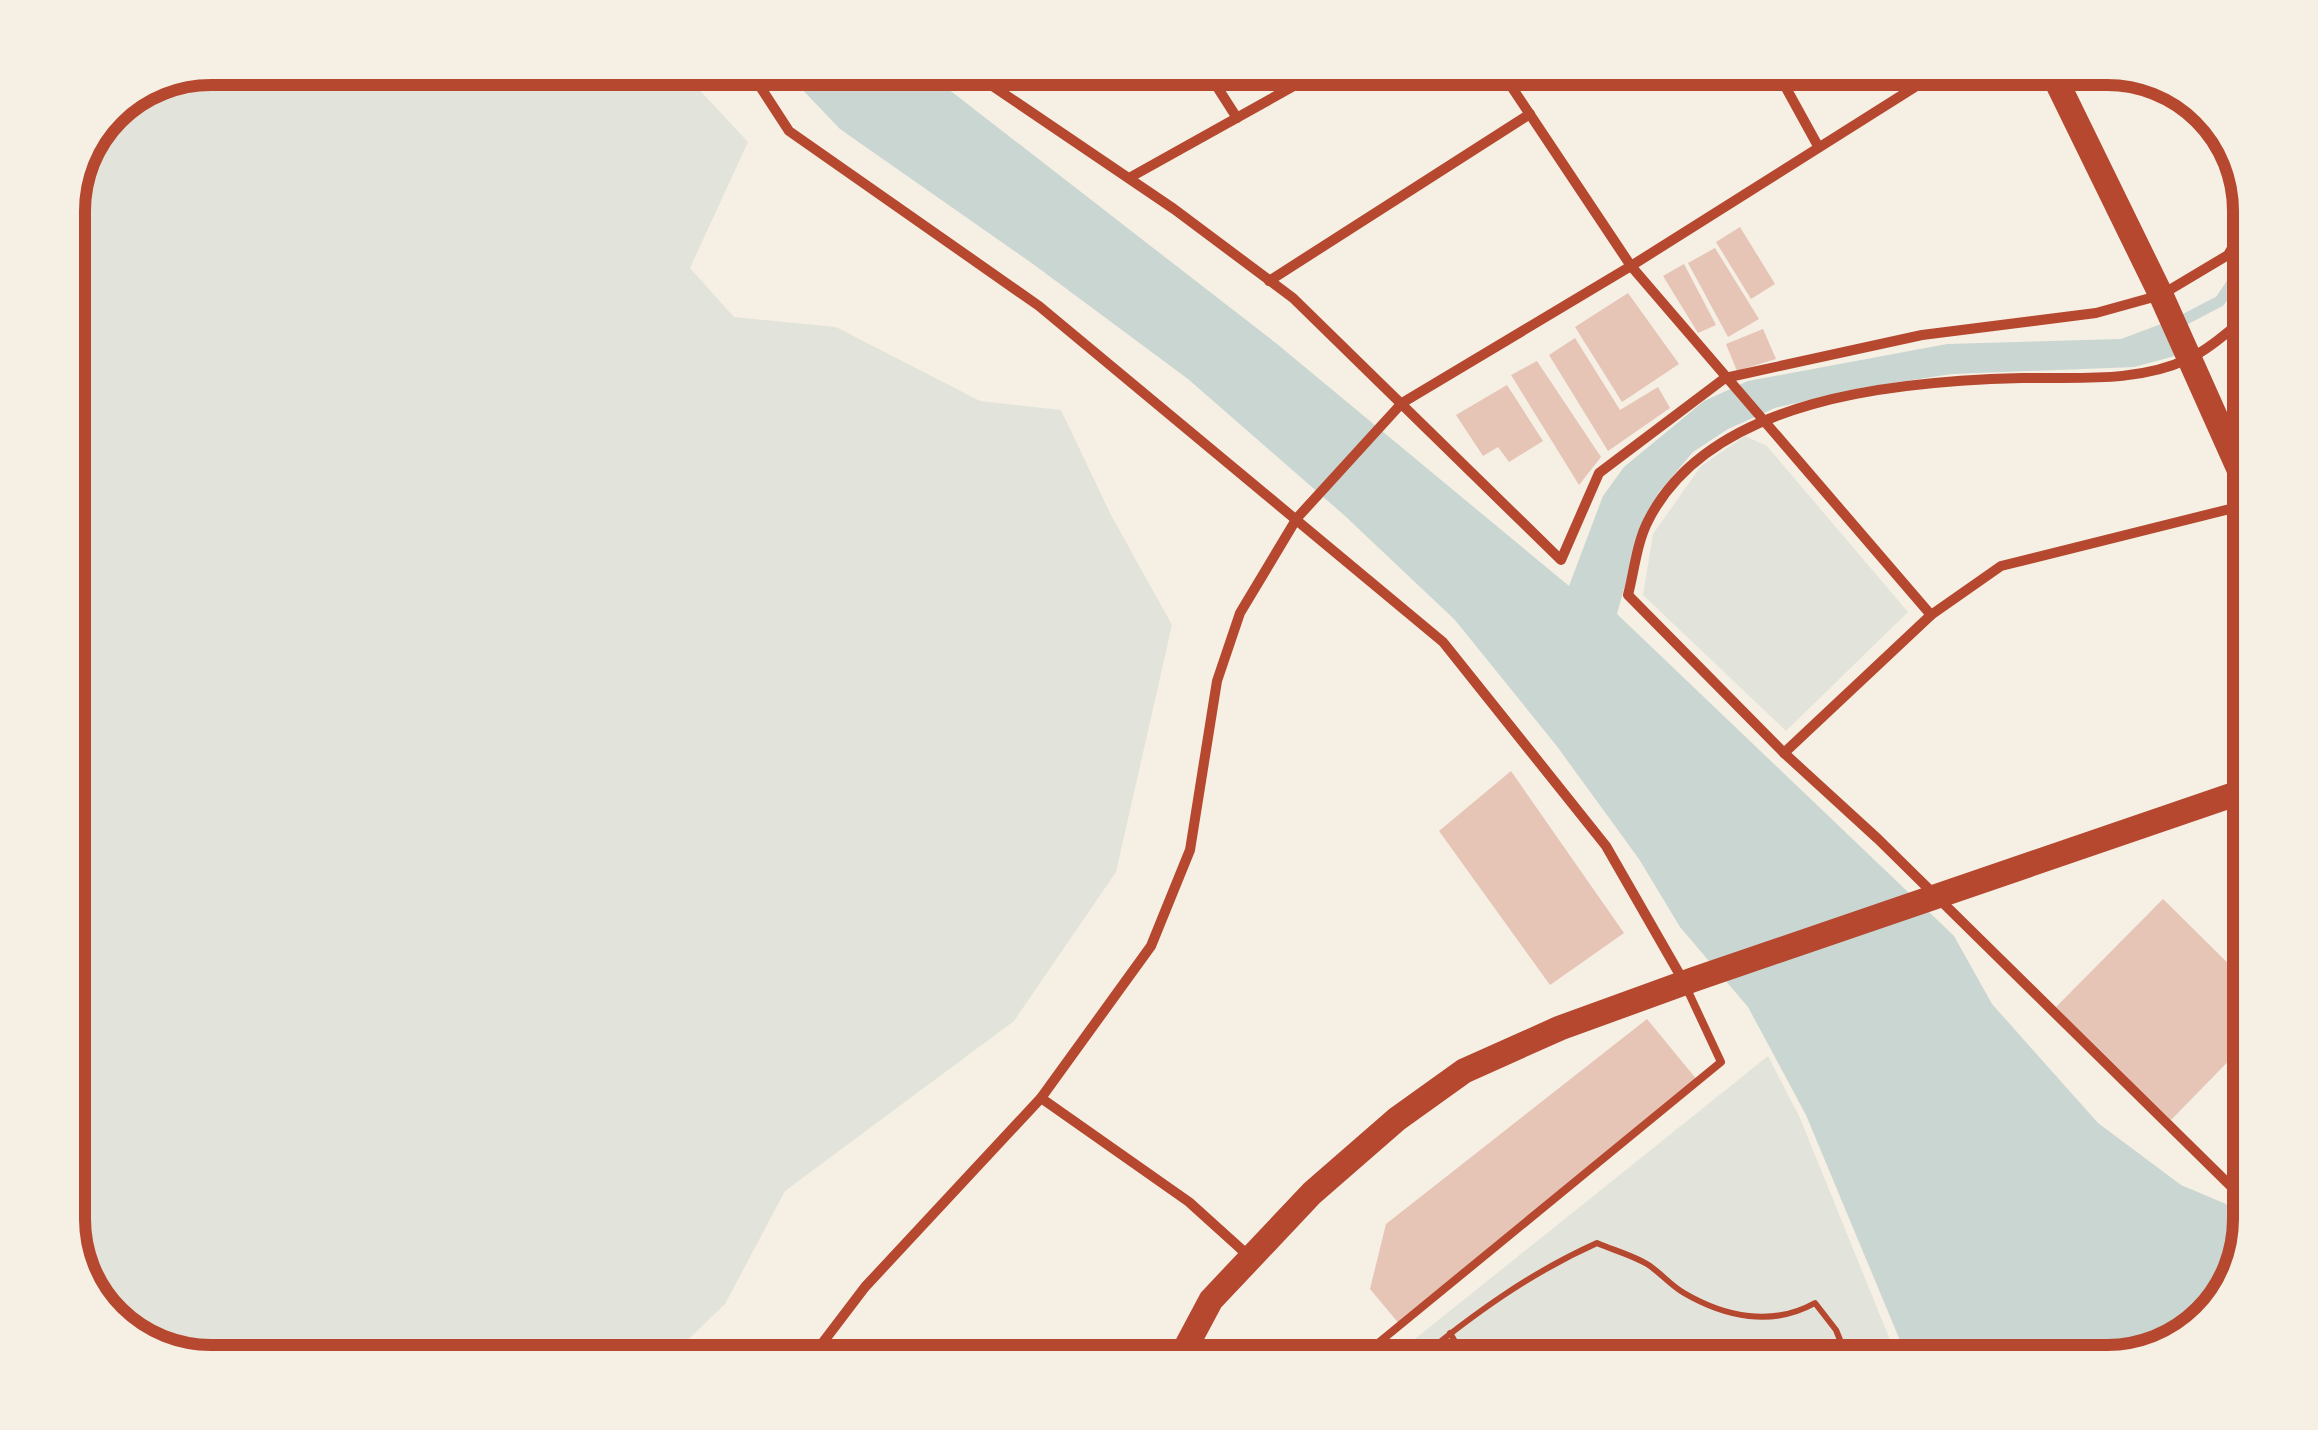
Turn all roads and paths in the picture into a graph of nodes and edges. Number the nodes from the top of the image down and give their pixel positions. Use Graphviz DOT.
graph roads {
  1 [pos="759,85"];
  2 [pos="991,85"];
  3 [pos="1216,85"];
  4 [pos="1296,85"];
  5 [pos="1510,85"];
  6 [pos="1784,85"];
  7 [pos="1917,85"];
  8 [pos="2058,85"];
  9 [pos="1530,114"];
  10 [pos="1237,118"];
  11 [pos="1818,146"];
  12 [pos="1129,178"];
  13 [pos="2233,246"];
  14 [pos="1631,266"];
  15 [pos="1270,281"];
  16 [pos="2162,294"];
  17 [pos="2233,327"];
  18 [pos="2190,359"];
  19 [pos="1725,378"];
  20 [pos="1402,403"];
  21 [pos="1764,418"];
  22 [pos="2233,456"];
  23 [pos="2233,508"];
  24 [pos="1297,518"];
  25 [pos="1930,615"];
  26 [pos="1784,753"];
  27 [pos="2233,795"];
  28 [pos="1928,900"];
  29 [pos="1690,981"];
  30 [pos="1041,1098"];
  31 [pos="2233,1189"];
  32 [pos="1250,1258"];
  33 [pos="1450,1332"];
  34 [pos="821,1345"];
  35 [pos="1187,1345"];
  36 [pos="1375,1345"];
  37 [pos="1437,1345"];
  38 [pos="1458,1345"];
  39 [pos="1842,1345"];
  1 -- 24 [label="street"];
  2 -- 12 [label="street"];
  3 -- 10 [label="street"];
  4 -- 10 [label="street"];
  5 -- 9 [label="street"];
  6 -- 11 [label="street"];
  7 -- 11 [label="street"];
  8 -- 16 [label="main road"];
  9 -- 14 [label="street"];
  9 -- 15 [label="street"];
  10 -- 12 [label="street"];
  11 -- 14 [label="street"];
  12 -- 15 [label="street"];
  13 -- 16 [label="street"];
  14 -- 19 [label="street"];
  14 -- 20 [label="street"];
  15 -- 20 [label="street"];
  16 -- 18 [label="main road"];
  16 -- 19 [label="street"];
  17 -- 18 [label="street"];
  18 -- 21 [label="street"];
  18 -- 22 [label="main road"];
  19 -- 20 [label="street"];
  19 -- 21 [label="street"];
  20 -- 24 [label="street"];
  21 -- 25 [label="street"];
  21 -- 26 [label="street"];
  23 -- 25 [label="street"];
  24 -- 29 [label="street"];
  24 -- 30 [label="street"];
  25 -- 26 [label="street"];
  26 -- 28 [label="street"];
  27 -- 28 [label="main road"];
  28 -- 29 [label="main road"];
  28 -- 31 [label="street"];
  29 -- 32 [label="main road"];
  29 -- 36 [label="lane"];
  30 -- 32 [label="street"];
  30 -- 34 [label="street"];
  32 -- 35 [label="main road"];
  33 -- 37 [label="path"];
  33 -- 38 [label="path"];
  33 -- 39 [label="path"];
}
